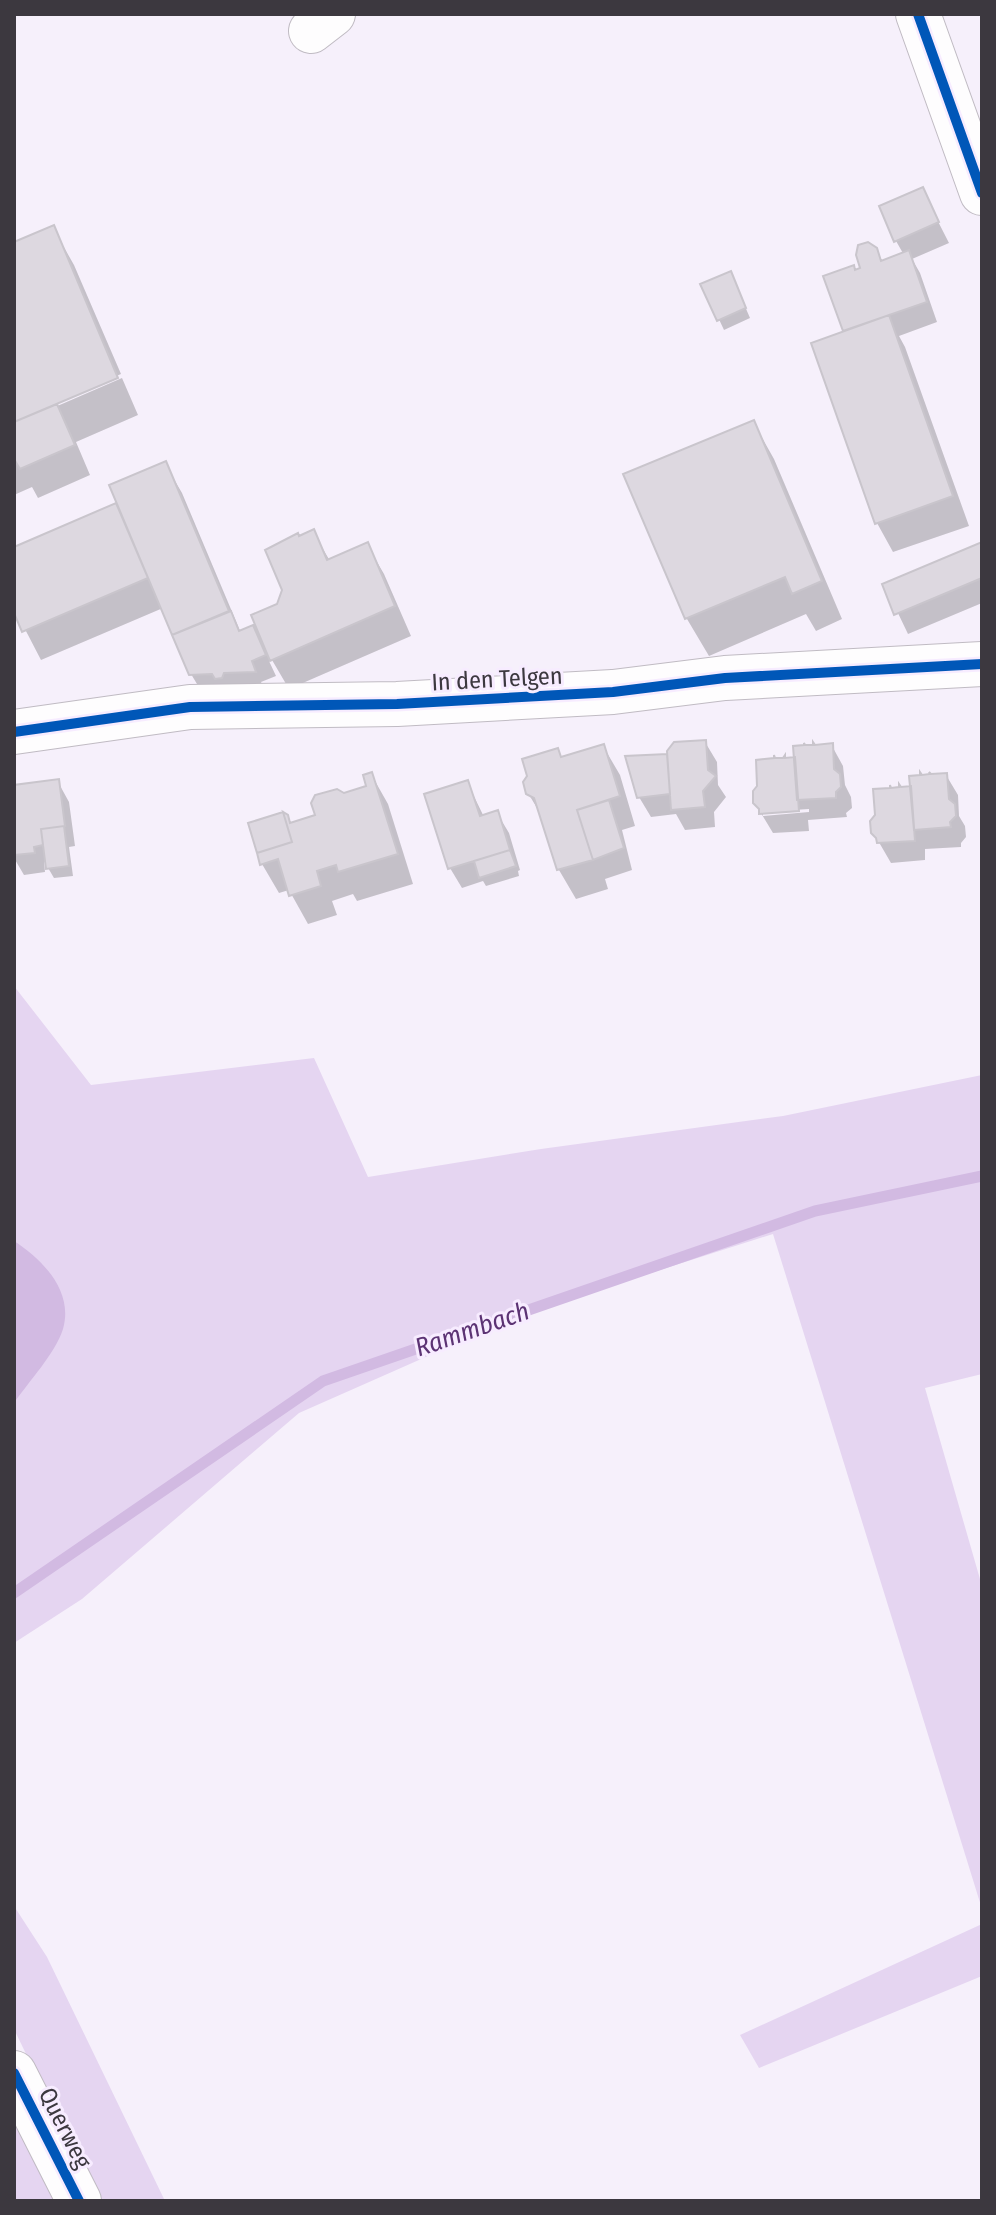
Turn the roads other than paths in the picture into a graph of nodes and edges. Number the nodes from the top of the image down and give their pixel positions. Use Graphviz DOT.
graph roads {
  1 [pos="918,14"];
  2 [pos="982,193"];
  3 [pos="982,664"];
  4 [pos="14,732"];
  5 [pos="14,2073"];
  6 [pos="79,2201"];
  1 -- 2 [label="street"];
  3 -- 4 [label="street, In den Telgen"];
  5 -- 6 [label="street, Querweg"];
}
